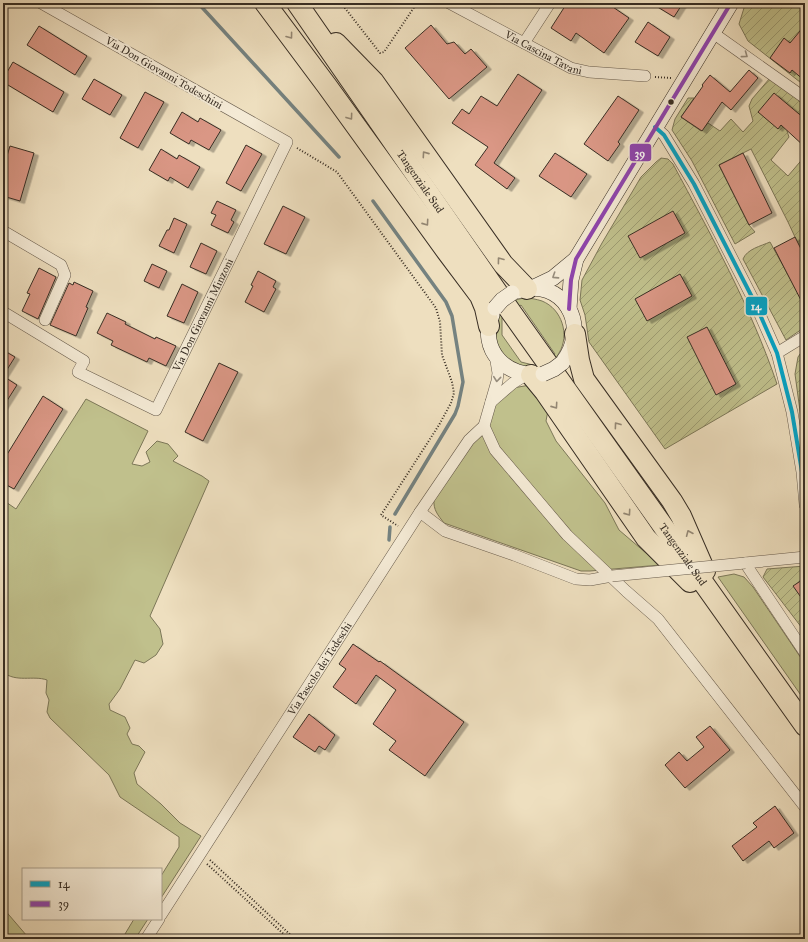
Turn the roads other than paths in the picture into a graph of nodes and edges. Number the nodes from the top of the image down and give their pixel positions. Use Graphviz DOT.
graph roads {
  1 [pos="42,3"];
  2 [pos="265,3"];
  3 [pos="449,3"];
  4 [pos="550,3"];
  5 [pos="732,3"];
  6 [pos="300,8"];
  7 [pos="713,33"];
  8 [pos="524,43"];
  9 [pos="645,76"];
  10 [pos="805,98"];
  11 [pos="655,127"];
  12 [pos="287,142"];
  13 [pos="3,231"];
  14 [pos="576,260"];
  15 [pos="526,289"];
  16 [pos="569,309"];
  17 [pos="3,312"];
  18 [pos="45,320"];
  19 [pos="491,320"];
  20 [pos="575,334"];
  21 [pos="805,336"];
  22 [pos="777,353"];
  23 [pos="495,355"];
  24 [pos="536,371"];
  25 [pos="490,402"];
  26 [pos="484,426"];
  27 [pos="805,504"];
  28 [pos="420,512"];
  29 [pos="805,557"];
  30 [pos="745,563"];
  31 [pos="612,576"];
  32 [pos="702,582"];
  33 [pos="805,652"];
  34 [pos="805,726"];
  35 [pos="805,807"];
  36 [pos="162,914"];
  37 [pos="158,920"];
  38 [pos="146,939"];
  1 -- 12 [label="street, Via Don Giovanni Todeschini"];
  2 -- 19 [label="highway, one-way"];
  3 -- 8 [label="street, Via Cascina Tavani"];
  4 -- 8 [label="street"];
  5 -- 7 [label="street"];
  15 -- 6 [label="highway, one-way"];
  6 -- 24 [label="highway, Tangenziale Sud"];
  7 -- 10 [label="street, one-way"];
  7 -- 11 [label="street"];
  8 -- 9 [label="street, Via Cascina Tavani"];
  11 -- 14 [label="street"];
  11 -- 22 [label="street"];
  12 -- 17 [label="street, Via Don Giovanni Minzoni"];
  13 -- 18 [label="street"];
  14 -- 15 [label="street, one-way"];
  14 -- 16 [label="street"];
  15 -- 16 [label="street"];
  15 -- 19 [label="street, bridge"];
  16 -- 20 [label="street"];
  19 -- 23 [label="street"];
  20 -- 24 [label="street, bridge"];
  32 -- 20 [label="highway, one-way"];
  21 -- 22 [label="street"];
  22 -- 27 [label="street"];
  23 -- 24 [label="street"];
  23 -- 25 [label="street, one-way"];
  24 -- 25 [label="street"];
  24 -- 32 [label="highway, Tangenziale Sud"];
  24 -- 32 [label="highway, one-way"];
  25 -- 26 [label="street"];
  26 -- 28 [label="street, Via Pascolo dei Tedeschi"];
  26 -- 31 [label="street"];
  28 -- 31 [label="street"];
  28 -- 36 [label="street, Via Pascolo dei Tedeschi"];
  29 -- 30 [label="street"];
  30 -- 31 [label="street, bridge"];
  30 -- 33 [label="street"];
  31 -- 35 [label="street"];
  32 -- 34 [label="highway, Tangenziale Sud"];
  37 -- 38 [label="street"];
}
